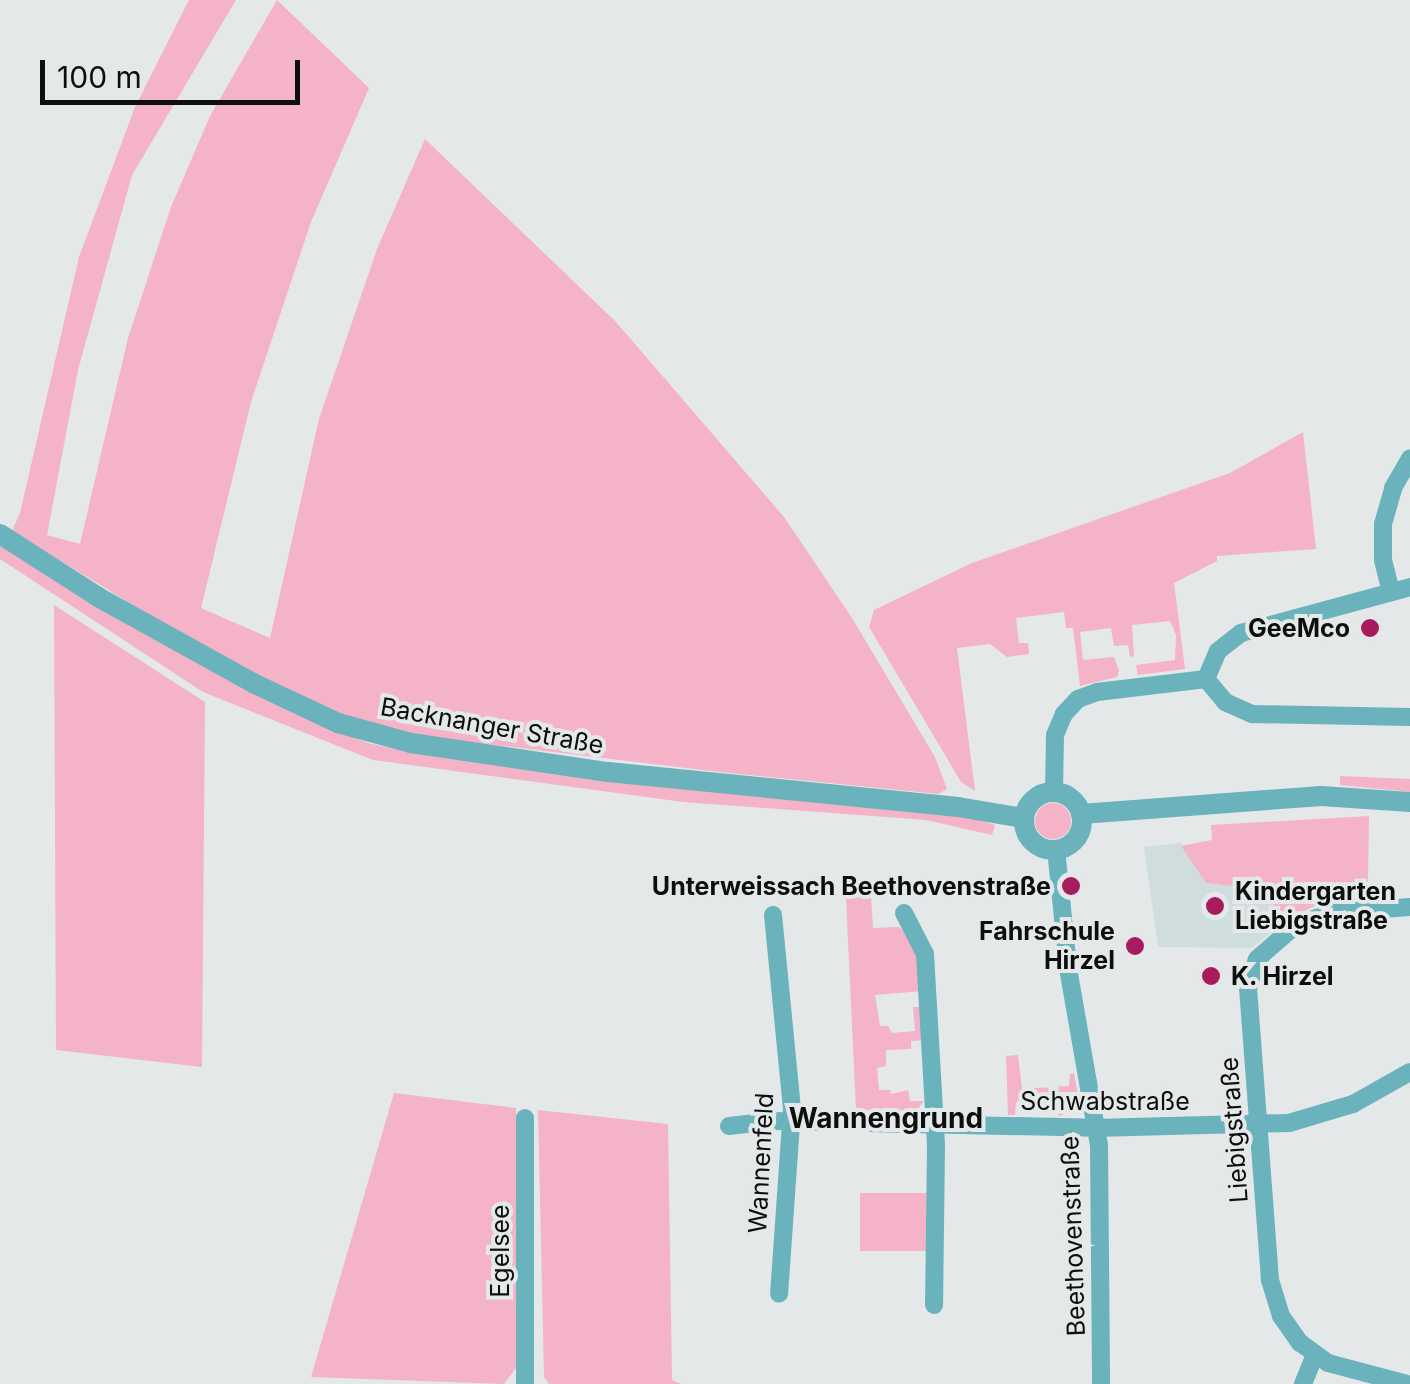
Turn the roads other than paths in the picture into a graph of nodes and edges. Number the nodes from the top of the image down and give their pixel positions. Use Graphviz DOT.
graph roads {
  1 [pos="1410,459"];
  2 [pos="0,534"];
  3 [pos="1410,587"];
  4 [pos="1391,592"];
  5 [pos="1206,679"];
  6 [pos="1410,717"];
  7 [pos="1054,792"];
  8 [pos="1410,802"];
  9 [pos="1081,814"];
  10 [pos="1024,818"];
  11 [pos="1056,850"];
  12 [pos="1410,907"];
  13 [pos="904,913"];
  14 [pos="773,915"];
  15 [pos="1410,1072"];
  16 [pos="524,1118"];
  17 [pos="791,1122"];
  18 [pos="1257,1124"];
  19 [pos="729,1126"];
  20 [pos="934,1126"];
  21 [pos="1095,1128"];
  22 [pos="779,1294"];
  23 [pos="934,1305"];
  24 [pos="1315,1354"];
  25 [pos="525,1384"];
  26 [pos="1100,1384"];
  27 [pos="1303,1384"];
  28 [pos="1407,1384"];
  1 -- 4 [label="street"];
  2 -- 10 [label="street, Backnanger Straße"];
  3 -- 4 [label="street"];
  4 -- 5 [label="street"];
  5 -- 6 [label="street"];
  5 -- 7 [label="street"];
  7 -- 9 [label="street"];
  7 -- 10 [label="street"];
  8 -- 9 [label="street"];
  9 -- 11 [label="street"];
  10 -- 11 [label="street"];
  11 -- 21 [label="street, Beethovenstraße"];
  12 -- 18 [label="street, Liebigstraße"];
  13 -- 20 [label="street"];
  14 -- 17 [label="street, Wannenfeld"];
  15 -- 18 [label="street, Schwabstraße"];
  16 -- 25 [label="street, Egelsee"];
  17 -- 19 [label="street, Schwabstraße"];
  17 -- 20 [label="street, Schwabstraße"];
  17 -- 22 [label="street, Wannenfeld"];
  18 -- 21 [label="street, Schwabstraße"];
  18 -- 24 [label="street, Liebigstraße"];
  20 -- 21 [label="street, Schwabstraße"];
  20 -- 23 [label="street"];
  21 -- 26 [label="street, Beethovenstraße"];
  24 -- 27 [label="street"];
  24 -- 28 [label="street, Liebigstraße"];
}
